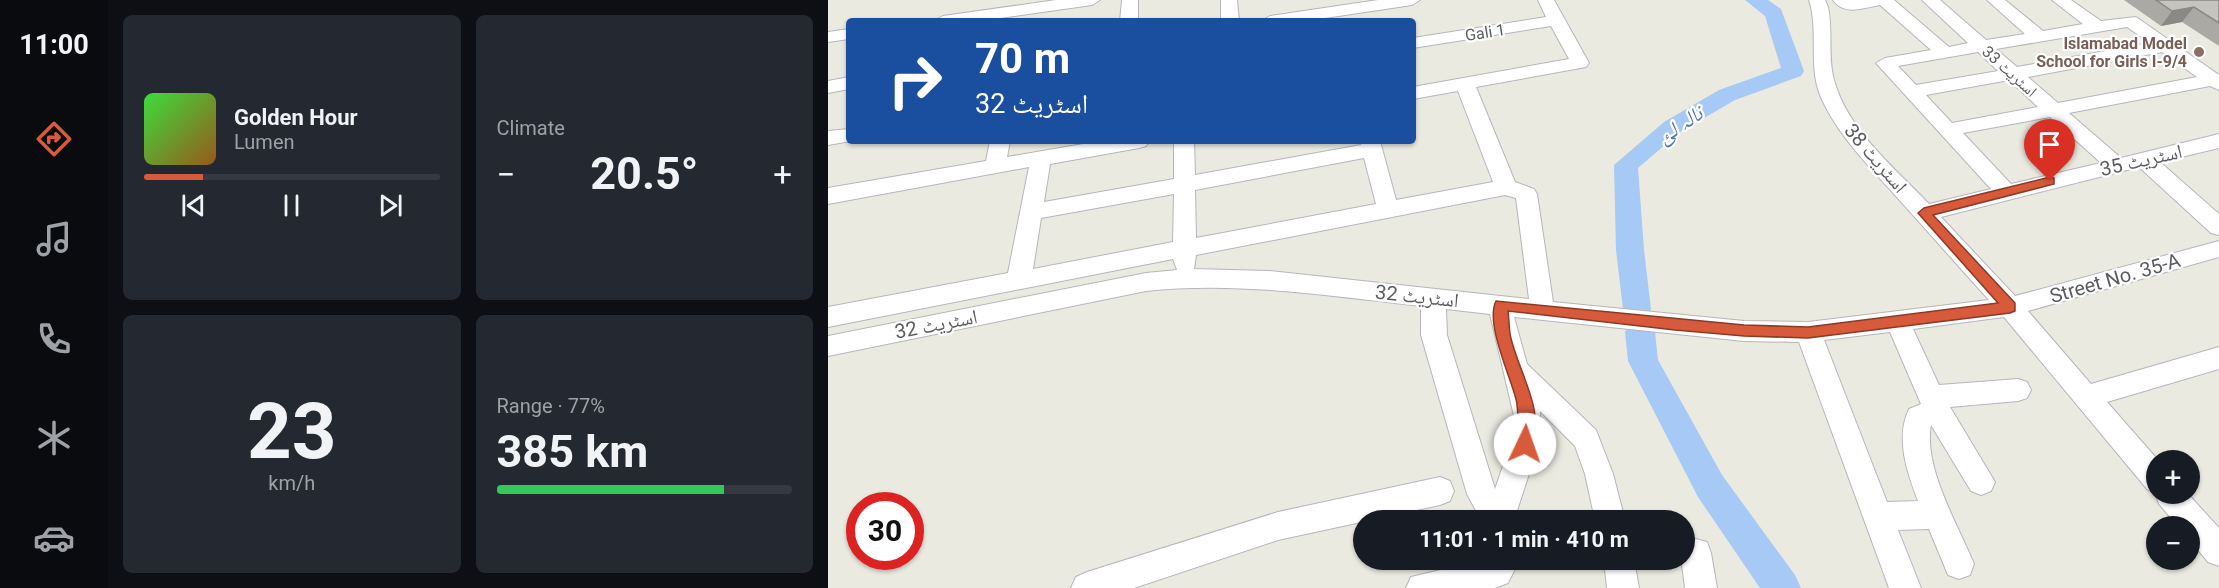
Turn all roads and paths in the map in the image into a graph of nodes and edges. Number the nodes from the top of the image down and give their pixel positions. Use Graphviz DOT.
graph roads {
  1 [pos="1092,0"];
  2 [pos="1130,0"];
  3 [pos="1229,0"];
  4 [pos="1412,0"];
  5 [pos="1546,0"];
  6 [pos="1817,0"];
  7 [pos="1841,0"];
  8 [pos="1884,0"];
  9 [pos="1930,0"];
  10 [pos="1995,0"];
  11 [pos="2060,0"];
  12 [pos="1010,6"];
  13 [pos="1336,16"];
  14 [pos="956,18"];
  15 [pos="1129,18"];
  16 [pos="1230,18"];
  17 [pos="1310,18"];
  18 [pos="1557,20"];
  19 [pos="2097,26"];
  20 [pos="846,34"];
  21 [pos="2039,36"];
  22 [pos="828,37"];
  23 [pos="1416,43"];
  24 [pos="1982,46"];
  25 [pos="2166,46"];
  26 [pos="1944,52"];
  27 [pos="2013,74"];
  28 [pos="2216,82"];
  29 [pos="846,84"];
  30 [pos="1465,84"];
  31 [pos="828,87"];
  32 [pos="1416,92"];
  33 [pos="1911,92"];
  34 [pos="2054,110"];
  35 [pos="1947,130"];
  36 [pos="846,135"];
  37 [pos="828,138"];
  38 [pos="2219,141"];
  39 [pos="999,144"];
  40 [pos="1122,144"];
  41 [pos="1184,144"];
  42 [pos="1371,146"];
  43 [pos="1041,158"];
  44 [pos="2144,160"];
  45 [pos="995,166"];
  46 [pos="2116,166"];
  47 [pos="1185,185"];
  48 [pos="1506,187"];
  49 [pos="2006,192"];
  50 [pos="828,196"];
  51 [pos="1388,210"];
  52 [pos="1032,212"];
  53 [pos="1924,213"];
  54 [pos="2219,227"];
  55 [pos="1185,248"];
  56 [pos="2219,249"];
  57 [pos="1185,278"];
  58 [pos="1019,280"];
  59 [pos="1433,297"];
  60 [pos="1501,304"];
  61 [pos="2010,307"];
  62 [pos="1542,309"];
  63 [pos="828,317"];
  64 [pos="1898,322"];
  65 [pos="1808,332"];
  66 [pos="828,346"];
  67 [pos="2219,358"];
  68 [pos="1515,368"];
  69 [pos="2018,390"];
  70 [pos="2085,397"];
  71 [pos="1934,403"];
  72 [pos="2146,467"];
  73 [pos="1981,482"];
  74 [pos="1440,491"];
  75 [pos="2178,504"];
  76 [pos="1492,510"];
  77 [pos="1502,510"];
  78 [pos="1608,510"];
  79 [pos="1940,515"];
  80 [pos="1878,516"];
  81 [pos="2219,551"];
  82 [pos="1695,554"];
  83 [pos="1959,564"];
  84 [pos="1499,570"];
  85 [pos="1620,570"];
  86 [pos="1473,582"];
  87 [pos="1087,588"];
  88 [pos="1422,588"];
  89 [pos="1623,588"];
  90 [pos="1701,588"];
  91 [pos="1905,588"];
  1 -- 12 [label="street"];
  2 -- 15 [label="street"];
  3 -- 16 [label="street"];
  4 -- 13 [label="street"];
  5 -- 18 [label="street"];
  6 -- 53 [label="street, اسٹریٹ 38"];
  7 -- 8 [label="street"];
  8 -- 26 [label="street"];
  9 -- 24 [label="street, اسٹریٹ 33"];
  10 -- 21 [label="street"];
  11 -- 19 [label="street"];
  12 -- 14 [label="street"];
  13 -- 17 [label="street"];
  18 -- 23 [label="street, Gali 1"];
  18 -- 30 [label="street"];
  19 -- 21 [label="street"];
  19 -- 25 [label="street"];
  20 -- 22 [label="street"];
  21 -- 24 [label="street"];
  24 -- 26 [label="street"];
  24 -- 27 [label="street, اسٹریٹ 33"];
  25 -- 27 [label="street"];
  25 -- 28 [label="street"];
  26 -- 33 [label="street"];
  27 -- 33 [label="street"];
  27 -- 34 [label="street, اسٹریٹ 33"];
  28 -- 34 [label="street"];
  29 -- 31 [label="street"];
  30 -- 32 [label="street"];
  30 -- 48 [label="street"];
  33 -- 35 [label="street"];
  34 -- 35 [label="street"];
  34 -- 46 [label="street, اسٹریٹ 33"];
  35 -- 49 [label="street"];
  36 -- 37 [label="street"];
  38 -- 44 [label="street, اسٹریٹ 35"];
  39 -- 45 [label="street"];
  40 -- 43 [label="street"];
  41 -- 47 [label="street"];
  42 -- 47 [label="street"];
  42 -- 51 [label="street"];
  43 -- 45 [label="street"];
  43 -- 52 [label="street"];
  44 -- 46 [label="street, اسٹریٹ 35"];
  44 -- 54 [label="street"];
  45 -- 50 [label="street"];
  46 -- 49 [label="street, اسٹریٹ 35"];
  47 -- 52 [label="street"];
  47 -- 55 [label="street"];
  48 -- 51 [label="street"];
  48 -- 62 [label="street"];
  49 -- 53 [label="street, اسٹریٹ 35"];
  51 -- 55 [label="street"];
  52 -- 58 [label="street"];
  53 -- 61 [label="street, اسٹریٹ 38"];
  55 -- 57 [label="street"];
  55 -- 58 [label="street"];
  56 -- 61 [label="street, Street No. 35-A"];
  57 -- 59 [label="street, اسٹریٹ 32"];
  57 -- 66 [label="street, اسٹریٹ 32"];
  58 -- 63 [label="street"];
  59 -- 60 [label="street, اسٹریٹ 32"];
  59 -- 76 [label="street"];
  60 -- 62 [label="street, اسٹریٹ 32"];
  60 -- 68 [label="street"];
  61 -- 64 [label="street, اسٹریٹ 32"];
  61 -- 70 [label="street, اسٹریٹ 38"];
  62 -- 65 [label="street, اسٹریٹ 32"];
  64 -- 65 [label="street, اسٹریٹ 32"];
  64 -- 71 [label="street"];
  65 -- 80 [label="street"];
  67 -- 70 [label="street"];
  68 -- 77 [label="street"];
  68 -- 78 [label="street"];
  69 -- 71 [label="street"];
  70 -- 72 [label="street, اسٹریٹ 38"];
  71 -- 73 [label="street"];
  71 -- 79 [label="street"];
  74 -- 87 [label="street"];
  75 -- 81 [label="street"];
  79 -- 80 [label="street"];
  79 -- 83 [label="street"];
  80 -- 91 [label="street"];
  82 -- 90 [label="street"];
  84 -- 86 [label="street"];
  85 -- 89 [label="street"];
  86 -- 88 [label="street"];
}
